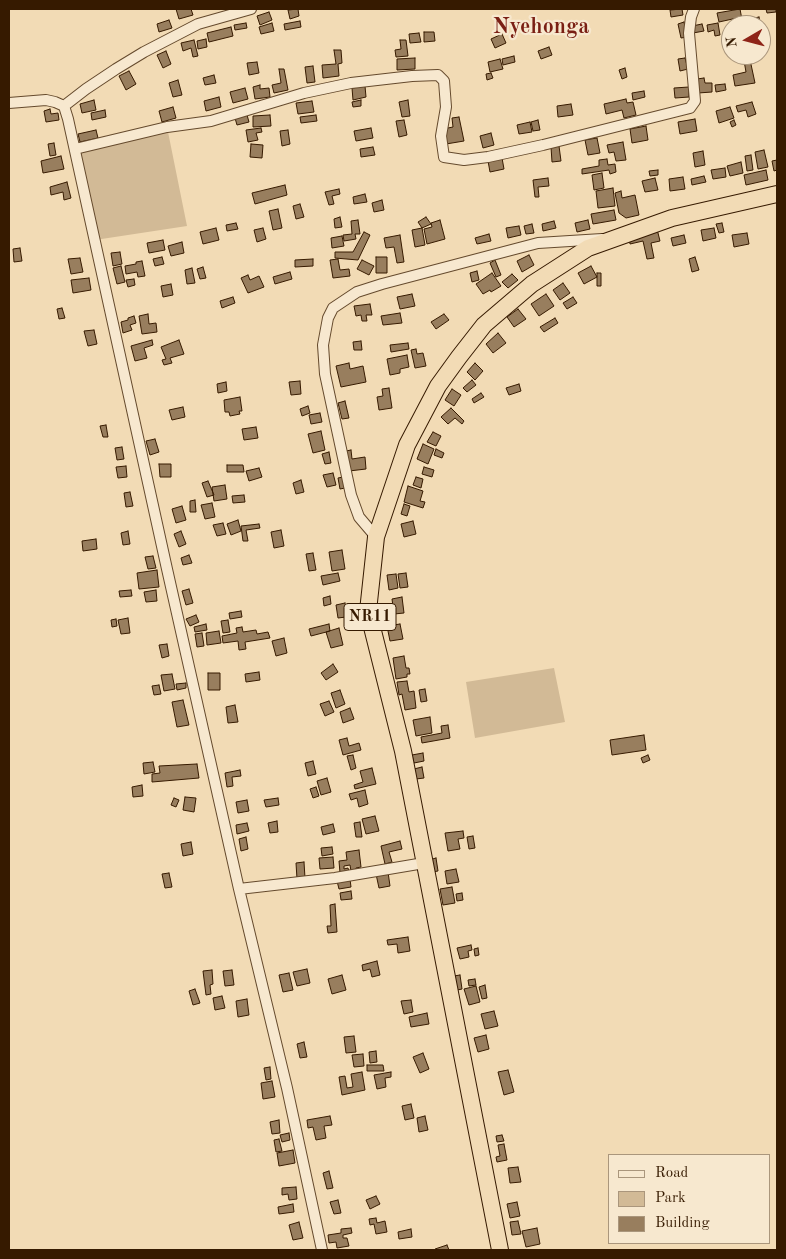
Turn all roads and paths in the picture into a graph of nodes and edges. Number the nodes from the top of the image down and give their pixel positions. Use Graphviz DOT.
graph roads {
  1 [pos="250,9"];
  2 [pos="694,9"];
  3 [pos="9,103"];
  4 [pos="64,106"];
  5 [pos="75,149"];
  6 [pos="777,194"];
  7 [pos="616,238"];
  8 [pos="376,537"];
  9 [pos="424,864"];
  10 [pos="240,889"];
  11 [pos="322,1250"];
  12 [pos="500,1250"];
  1 -- 4 [label="street"];
  2 -- 5 [label="street"];
  3 -- 4 [label="street"];
  4 -- 5 [label="street"];
  5 -- 10 [label="street"];
  6 -- 7 [label="highway, NR11"];
  7 -- 8 [label="highway, NR11"];
  7 -- 8 [label="street"];
  8 -- 9 [label="highway, NR11"];
  9 -- 10 [label="street"];
  9 -- 12 [label="highway, NR11"];
  10 -- 11 [label="street"];
}
